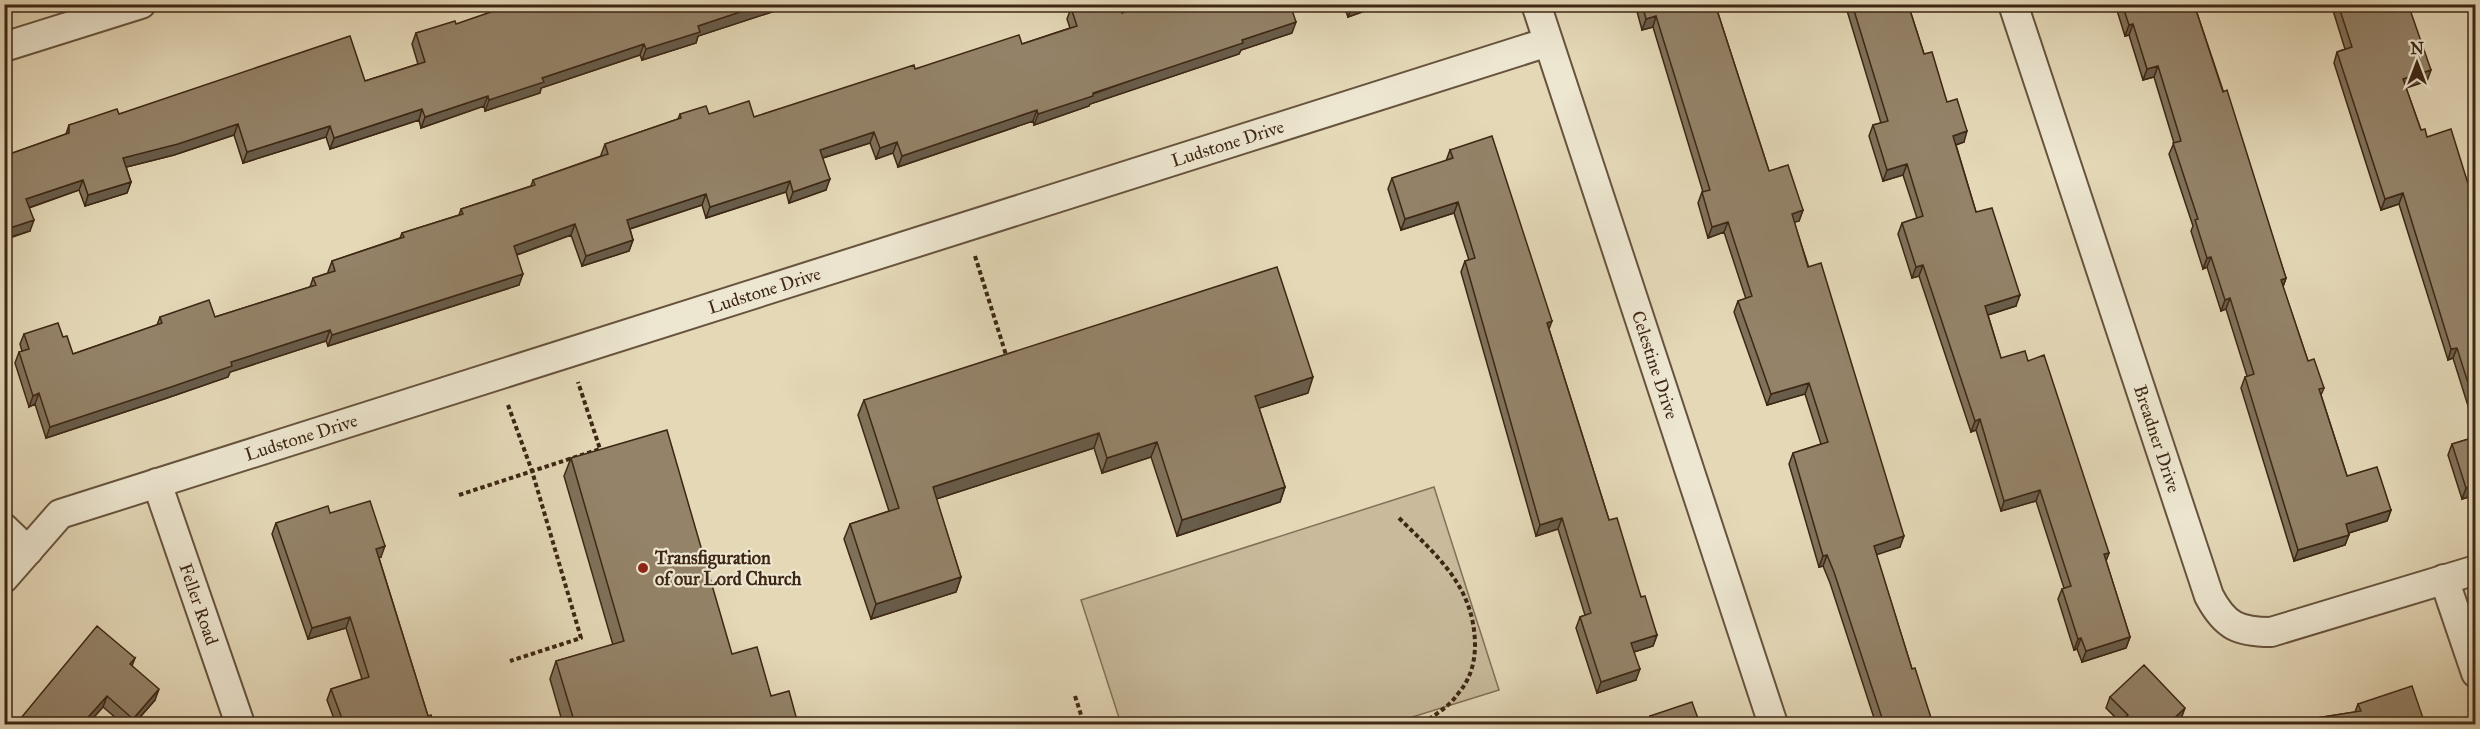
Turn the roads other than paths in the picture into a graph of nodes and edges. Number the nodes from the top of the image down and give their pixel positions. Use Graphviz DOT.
graph roads {
  1 [pos="141,4"];
  2 [pos="1536,4"];
  3 [pos="2013,4"];
  4 [pos="1548,42"];
  5 [pos="4,47"];
  6 [pos="157,483"];
  7 [pos="4,528"];
  8 [pos="27,551"];
  9 [pos="2475,570"];
  10 [pos="4,578"];
  11 [pos="2444,579"];
  12 [pos="2475,673"];
  13 [pos="240,724"];
  14 [pos="1773,724"];
  1 -- 5 [label="street"];
  2 -- 4 [label="street, Celestine Drive"];
  3 -- 11 [label="street, Breadner Drive"];
  4 -- 6 [label="street, Ludstone Drive"];
  4 -- 14 [label="street, Celestine Drive"];
  6 -- 8 [label="street, Ludstone Drive"];
  6 -- 13 [label="street, Feller Road"];
  7 -- 8 [label="street"];
  8 -- 10 [label="street, Ludstone Drive"];
  9 -- 11 [label="street, Breadner Drive"];
  11 -- 12 [label="street"];
}
